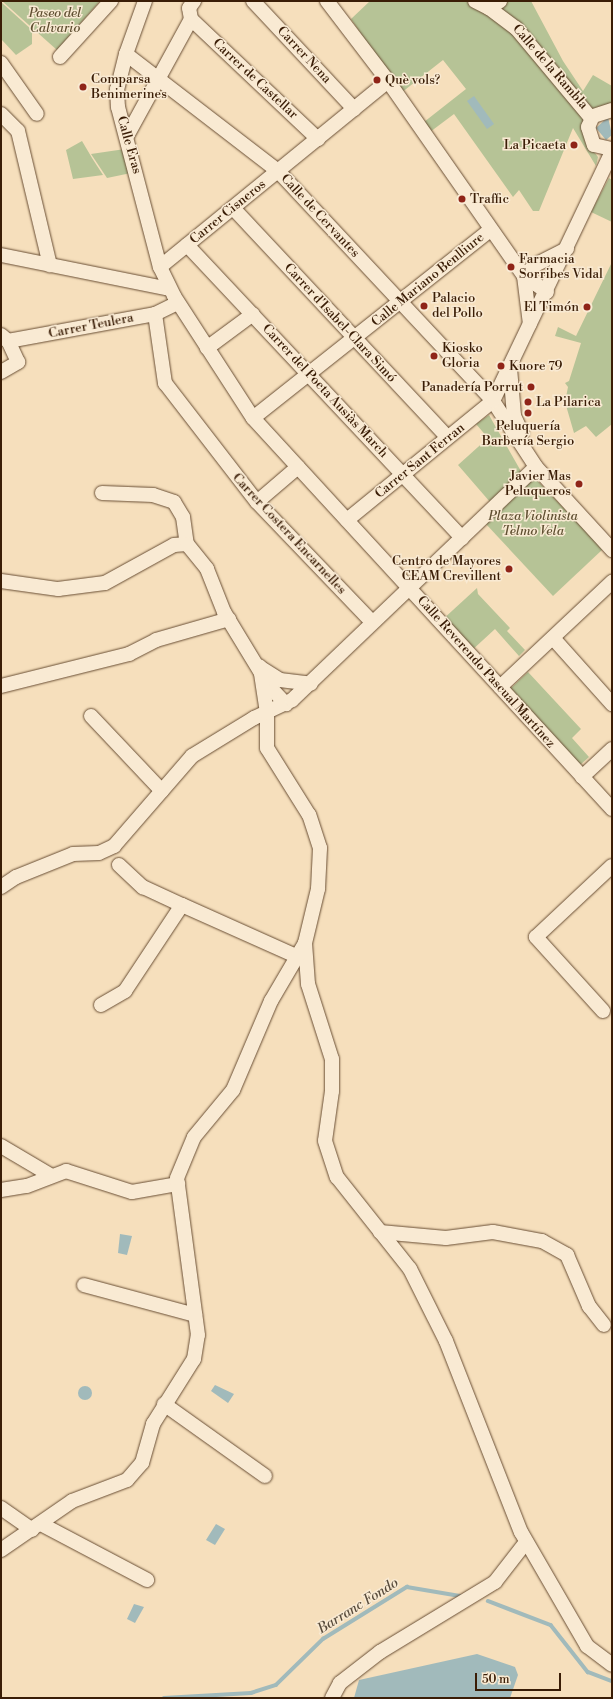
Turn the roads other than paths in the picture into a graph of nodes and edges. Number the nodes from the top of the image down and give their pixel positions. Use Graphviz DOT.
graph roads {
  1 [pos="112,1"];
  2 [pos="145,1"];
  3 [pos="194,1"];
  4 [pos="253,1"];
  5 [pos="327,1"];
  6 [pos="475,1"];
  7 [pos="496,4"];
  8 [pos="191,19"];
  9 [pos="126,54"];
  10 [pos="60,56"];
  11 [pos="1,63"];
  12 [pos="158,78"];
  13 [pos="388,81"];
  14 [pos="354,109"];
  15 [pos="612,110"];
  16 [pos="1,114"];
  17 [pos="37,114"];
  18 [pos="591,118"];
  19 [pos="127,136"];
  20 [pos="318,139"];
  21 [pos="612,150"];
  22 [pos="278,171"];
  23 [pos="233,208"];
  24 [pos="490,230"];
  25 [pos="188,245"];
  26 [pos="567,249"];
  27 [pos="1,255"];
  28 [pos="50,265"];
  29 [pos="160,267"];
  30 [pos="524,276"];
  31 [pos="170,289"];
  32 [pos="546,292"];
  33 [pos="399,302"];
  34 [pos="178,303"];
  35 [pos="155,314"];
  36 [pos="253,314"];
  37 [pos="530,330"];
  38 [pos="4,338"];
  39 [pos="356,339"];
  40 [pos="207,348"];
  41 [pos="510,368"];
  42 [pos="1,372"];
  43 [pos="309,375"];
  44 [pos="493,401"];
  45 [pos="514,416"];
  46 [pos="253,418"];
  47 [pos="447,438"];
  48 [pos="536,466"];
  49 [pos="298,467"];
  50 [pos="403,475"];
  51 [pos="102,493"];
  52 [pos="257,502"];
  53 [pos="347,520"];
  54 [pos="462,538"];
  55 [pos="187,544"];
  56 [pos="612,550"];
  57 [pos="1,581"];
  58 [pos="612,582"];
  59 [pos="408,587"];
  60 [pos="228,619"];
  61 [pos="372,622"];
  62 [pos="553,638"];
  63 [pos="260,667"];
  64 [pos="280,680"];
  65 [pos="311,684"];
  66 [pos="1,686"];
  67 [pos="500,687"];
  68 [pos="289,702"];
  69 [pos="612,704"];
  70 [pos="267,714"];
  71 [pos="91,716"];
  72 [pos="612,749"];
  73 [pos="582,777"];
  74 [pos="162,791"];
  75 [pos="612,809"];
  76 [pos="119,865"];
  77 [pos="612,866"];
  78 [pos="1,887"];
  79 [pos="182,905"];
  80 [pos="305,943"];
  81 [pos="298,956"];
  82 [pos="101,1005"];
  83 [pos="603,1011"];
  84 [pos="1,1146"];
  85 [pos="50,1175"];
  86 [pos="178,1184"];
  87 [pos="1,1190"];
  88 [pos="380,1232"];
  89 [pos="84,1285"];
  90 [pos="195,1315"];
  91 [pos="604,1325"];
  92 [pos="164,1404"];
  93 [pos="265,1476"];
  94 [pos="1,1508"];
  95 [pos="37,1527"];
  96 [pos="526,1542"];
  97 [pos="1,1550"];
  98 [pos="147,1580"];
  99 [pos="612,1665"];
  100 [pos="332,1698"];
  1 -- 10 [label="street"];
  2 -- 9 [label="street, Calle Eras"];
  3 -- 8 [label="street"];
  4 -- 14 [label="street, Carrer Nena"];
  5 -- 13 [label="street"];
  6 -- 7 [label="street, Calle de la Rambla"];
  7 -- 18 [label="street, Calle de la Rambla"];
  8 -- 12 [label="street"];
  8 -- 20 [label="street, Carrer de Castellar"];
  9 -- 12 [label="street, Calle de Cervantes"];
  9 -- 19 [label="street, Calle Eras"];
  11 -- 17 [label="street"];
  12 -- 19 [label="street"];
  12 -- 22 [label="street, Calle de Cervantes"];
  13 -- 14 [label="street, Carrer Cisneros"];
  13 -- 24 [label="street"];
  14 -- 20 [label="street, Carrer Cisneros"];
  15 -- 18 [label="street"];
  16 -- 28 [label="street"];
  18 -- 21 [label="street"];
  19 -- 29 [label="street, Calle Eras"];
  20 -- 22 [label="street, Carrer Cisneros"];
  21 -- 26 [label="street"];
  22 -- 23 [label="street, Carrer Cisneros"];
  22 -- 33 [label="street, Calle de Cervantes"];
  23 -- 25 [label="street, Carrer Cisneros"];
  23 -- 39 [label="street, Carrer d'Isabel-Clara Simó"];
  24 -- 30 [label="street"];
  24 -- 33 [label="street, Calle Mariano Benlliure"];
  25 -- 29 [label="street, Carrer Cisneros"];
  25 -- 36 [label="street, Carrer del Poeta Ausiàs March"];
  26 -- 30 [label="street"];
  26 -- 32 [label="street"];
  27 -- 28 [label="street"];
  28 -- 31 [label="street"];
  29 -- 31 [label="street, Calle Reverendo Pascual Martínez"];
  30 -- 32 [label="street"];
  30 -- 37 [label="street"];
  31 -- 34 [label="street, Calle Reverendo Pascual Martínez"];
  32 -- 37 [label="street"];
  33 -- 39 [label="street, Calle Mariano Benlliure"];
  33 -- 44 [label="street, Calle de Cervantes"];
  34 -- 35 [label="street, Carrer Teulera"];
  34 -- 40 [label="street, Calle Reverendo Pascual Martínez"];
  35 -- 38 [label="street, Carrer Teulera"];
  35 -- 52 [label="street, Carrer Costera Encarnelles"];
  36 -- 40 [label="street"];
  36 -- 43 [label="street, Carrer del Poeta Ausiàs March"];
  37 -- 41 [label="street"];
  38 -- 42 [label="street"];
  39 -- 43 [label="street, Calle Mariano Benlliure"];
  39 -- 47 [label="street, Carrer d'Isabel-Clara Simó"];
  40 -- 46 [label="street, Calle Reverendo Pascual Martínez"];
  41 -- 44 [label="street"];
  41 -- 45 [label="street"];
  43 -- 46 [label="street, Calle Mariano Benlliure"];
  43 -- 50 [label="street, Carrer del Poeta Ausiàs March"];
  44 -- 45 [label="street"];
  44 -- 47 [label="street, Carrer Sant Ferran"];
  44 -- 48 [label="street"];
  45 -- 48 [label="street"];
  46 -- 49 [label="street, Calle Reverendo Pascual Martínez"];
  47 -- 50 [label="street, Carrer Sant Ferran"];
  48 -- 54 [label="street"];
  48 -- 56 [label="street"];
  49 -- 52 [label="street"];
  49 -- 53 [label="street, Calle Reverendo Pascual Martínez"];
  50 -- 53 [label="street, Carrer Sant Ferran"];
  50 -- 54 [label="street, Carrer del Poeta Ausiàs March"];
  51 -- 55 [label="street"];
  52 -- 61 [label="street, Carrer Costera Encarnelles"];
  53 -- 59 [label="street, Calle Reverendo Pascual Martínez"];
  54 -- 59 [label="street"];
  55 -- 57 [label="street"];
  55 -- 60 [label="street"];
  58 -- 62 [label="street"];
  59 -- 61 [label="street"];
  59 -- 67 [label="street, Calle Reverendo Pascual Martínez"];
  60 -- 63 [label="street"];
  60 -- 66 [label="street"];
  61 -- 65 [label="street"];
  62 -- 67 [label="street"];
  62 -- 69 [label="street"];
  63 -- 64 [label="street"];
  63 -- 68 [label="street"];
  63 -- 70 [label="street"];
  64 -- 65 [label="street"];
  64 -- 68 [label="street"];
  65 -- 68 [label="street"];
  67 -- 73 [label="street, Calle Reverendo Pascual Martínez"];
  68 -- 70 [label="street"];
  70 -- 74 [label="street"];
  70 -- 80 [label="street"];
  71 -- 74 [label="street"];
  72 -- 73 [label="street"];
  73 -- 75 [label="street, Calle Reverendo Pascual Martínez"];
  74 -- 78 [label="street"];
  76 -- 79 [label="street"];
  77 -- 83 [label="street"];
  79 -- 81 [label="street"];
  79 -- 82 [label="street"];
  80 -- 81 [label="street"];
  80 -- 88 [label="street"];
  81 -- 86 [label="street"];
  84 -- 85 [label="street"];
  85 -- 86 [label="street"];
  85 -- 87 [label="street"];
  86 -- 90 [label="street"];
  88 -- 91 [label="street"];
  88 -- 96 [label="street"];
  89 -- 90 [label="street"];
  90 -- 92 [label="street"];
  92 -- 93 [label="street"];
  92 -- 95 [label="street"];
  94 -- 95 [label="street"];
  95 -- 97 [label="street"];
  95 -- 98 [label="street"];
  96 -- 99 [label="street"];
  96 -- 100 [label="street"];
}
